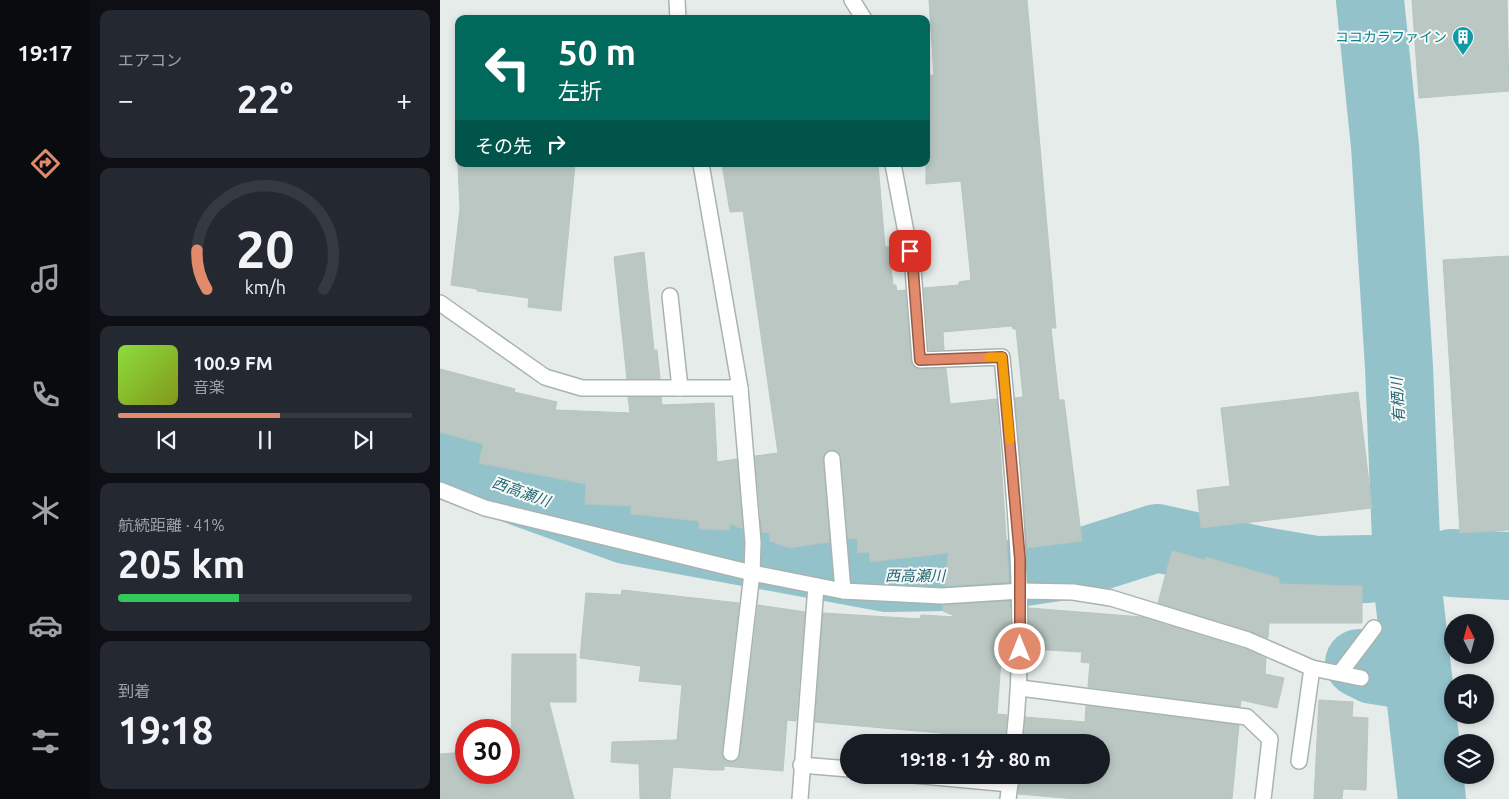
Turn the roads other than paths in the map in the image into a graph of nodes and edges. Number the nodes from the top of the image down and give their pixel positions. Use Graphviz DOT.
graph roads {
  1 [pos="677,0"];
  2 [pos="852,0"];
  3 [pos="678,15"];
  4 [pos="861,15"];
  5 [pos="702,167"];
  6 [pos="894,167"];
  7 [pos="670,296"];
  8 [pos="440,303"];
  9 [pos="680,388"];
  10 [pos="740,388"];
  11 [pos="832,460"];
  12 [pos="440,490"];
  13 [pos="752,573"];
  14 [pos="816,586"];
  15 [pos="1021,586"];
  16 [pos="843,591"];
  17 [pos="1374,628"];
  18 [pos="1312,668"];
  19 [pos="1340,674"];
  20 [pos="1360,678"];
  21 [pos="1020,688"];
  22 [pos="1015,734"];
  23 [pos="731,752"];
  24 [pos="1299,761"];
  25 [pos="801,765"];
  26 [pos="840,768"];
  27 [pos="1010,784"];
  28 [pos="800,799"];
  29 [pos="1008,799"];
  30 [pos="1263,799"];
  1 -- 3 [label="street"];
  2 -- 4 [label="street"];
  5 -- 10 [label="street"];
  6 -- 15 [label="street"];
  7 -- 9 [label="street"];
  8 -- 9 [label="street"];
  9 -- 10 [label="street"];
  10 -- 13 [label="street"];
  11 -- 16 [label="street"];
  12 -- 13 [label="street"];
  13 -- 14 [label="street"];
  13 -- 23 [label="street"];
  14 -- 16 [label="street"];
  14 -- 25 [label="street"];
  15 -- 16 [label="street"];
  15 -- 18 [label="street"];
  15 -- 21 [label="street"];
  17 -- 19 [label="street"];
  18 -- 19 [label="street"];
  18 -- 24 [label="street"];
  19 -- 20 [label="street"];
  21 -- 22 [label="street"];
  21 -- 30 [label="street"];
  25 -- 26 [label="street"];
  25 -- 28 [label="street"];
  27 -- 29 [label="street"];
}
